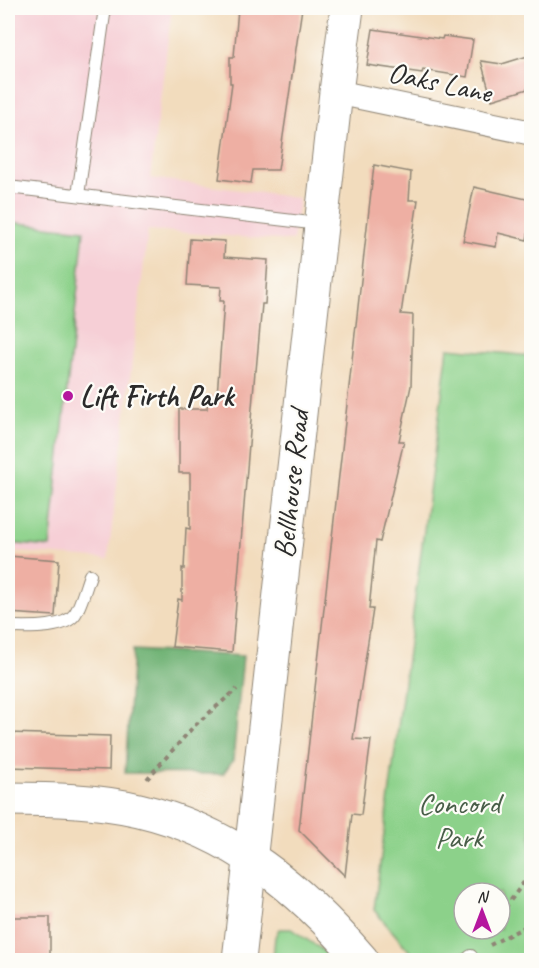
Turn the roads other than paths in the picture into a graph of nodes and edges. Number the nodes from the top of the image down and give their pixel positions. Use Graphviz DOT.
graph roads {
  1 [pos="105,8"];
  2 [pos="346,8"];
  3 [pos="336,92"];
  4 [pos="531,134"];
  5 [pos="8,186"];
  6 [pos="78,195"];
  7 [pos="321,224"];
  8 [pos="90,575"];
  9 [pos="8,627"];
  10 [pos="8,799"];
  11 [pos="250,856"];
  12 [pos="239,960"];
  13 [pos="362,960"];
  1 -- 6 [label="lane"];
  2 -- 3 [label="main road, Bellhouse Road"];
  3 -- 4 [label="street, Oaks Lane"];
  3 -- 7 [label="main road, Bellhouse Road"];
  5 -- 6 [label="lane"];
  6 -- 7 [label="lane"];
  7 -- 11 [label="main road, Bellhouse Road"];
  8 -- 9 [label="lane"];
  10 -- 11 [label="main road"];
  11 -- 12 [label="main road, Bellhouse Road"];
  11 -- 13 [label="main road"];
}
